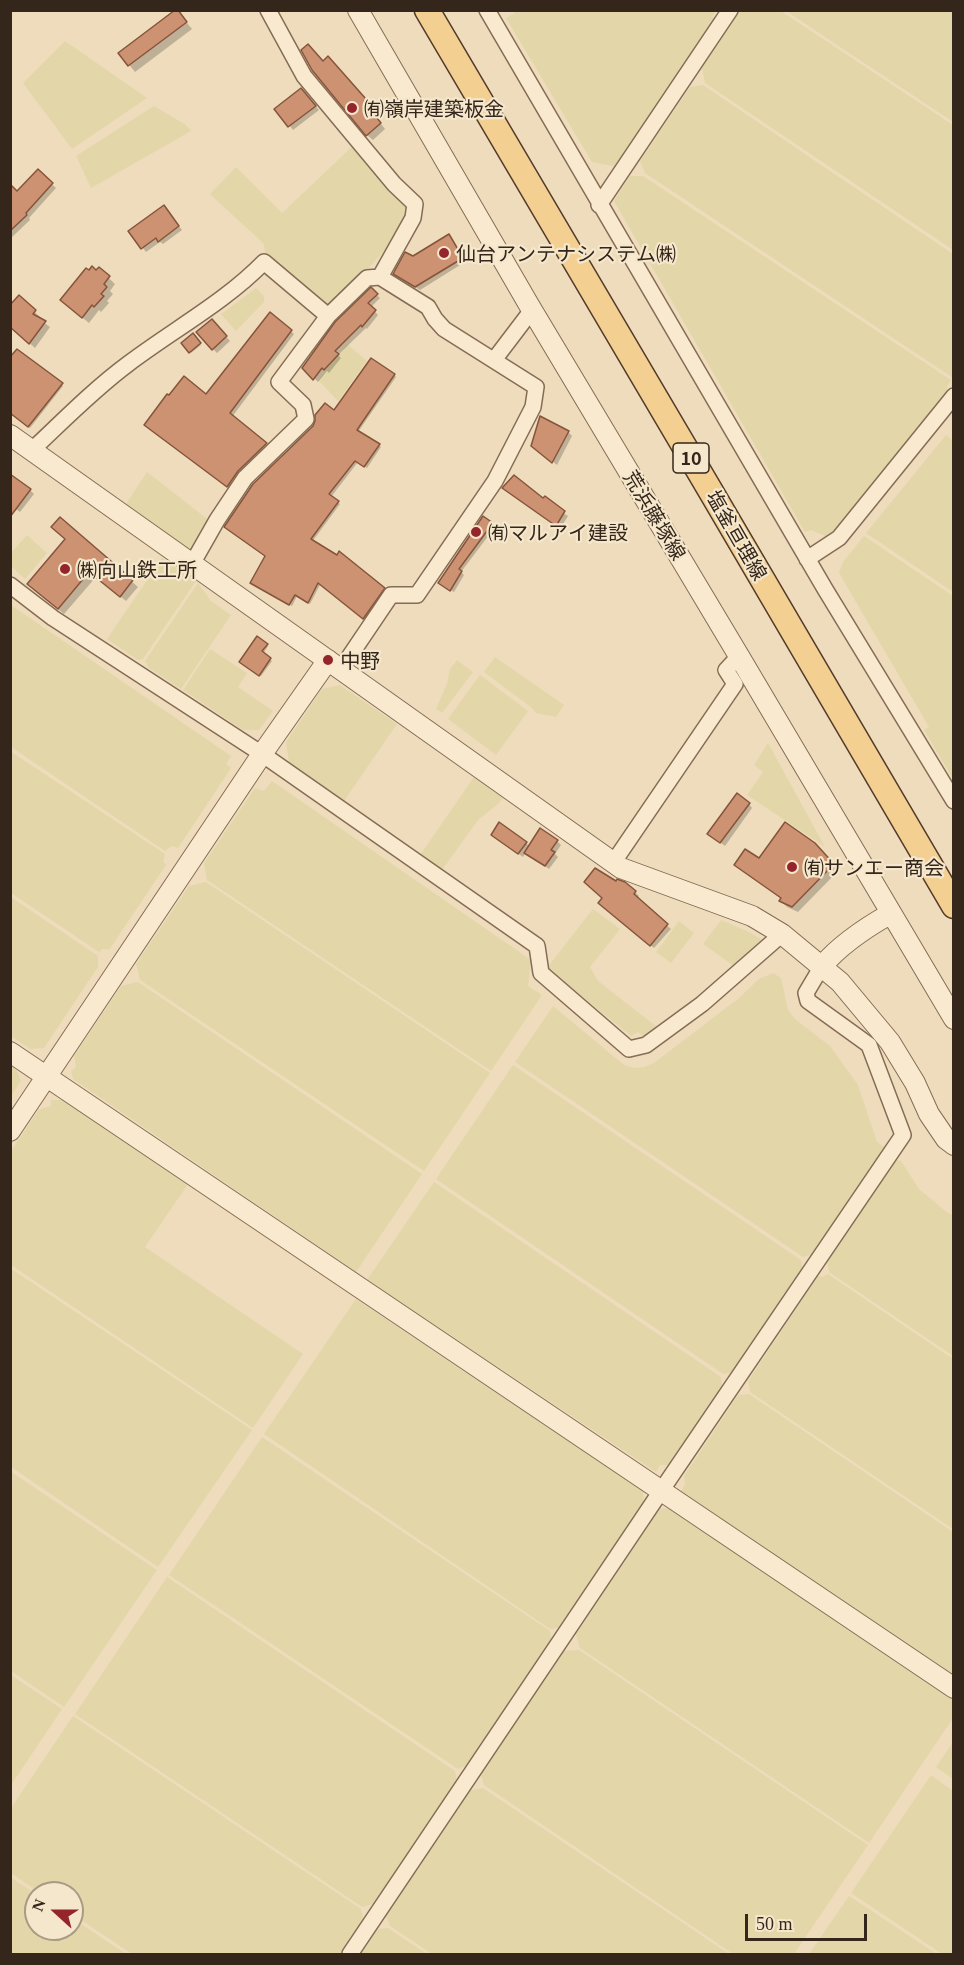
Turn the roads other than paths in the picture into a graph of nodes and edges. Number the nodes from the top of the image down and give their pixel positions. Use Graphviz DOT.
graph roads {
  1 [pos="358,10"];
  2 [pos="427,10"];
  3 [pos="487,10"];
  4 [pos="730,10"];
  5 [pos="275,14"];
  6 [pos="599,205"];
  7 [pos="380,276"];
  8 [pos="532,310"];
  9 [pos="328,316"];
  10 [pos="494,360"];
  11 [pos="954,396"];
  12 [pos="17,443"];
  13 [pos="807,559"];
  14 [pos="192,564"];
  15 [pos="10,585"];
  16 [pos="739,656"];
  17 [pos="334,664"];
  18 [pos="262,754"];
  19 [pos="954,801"];
  20 [pos="613,863"];
  21 [pos="954,906"];
  22 [pos="890,914"];
  23 [pos="782,934"];
  24 [pos="822,966"];
  25 [pos="954,1019"];
  26 [pos="10,1052"];
  27 [pos="47,1076"];
  28 [pos="10,1131"];
  29 [pos="954,1145"];
  30 [pos="661,1491"];
  31 [pos="954,1688"];
  32 [pos="350,1954"];
  1 -- 8 [label="street, 荒浜藤塚線"];
  2 -- 21 [label="main road, 塩釜亘理線 / 10"];
  3 -- 6 [label="street"];
  4 -- 6 [label="street"];
  5 -- 7 [label="street"];
  6 -- 13 [label="street"];
  7 -- 9 [label="street"];
  7 -- 10 [label="street"];
  8 -- 10 [label="street"];
  8 -- 16 [label="street, 荒浜藤塚線"];
  9 -- 12 [label="street"];
  9 -- 14 [label="street"];
  10 -- 17 [label="street"];
  11 -- 13 [label="street"];
  12 -- 14 [label="street"];
  13 -- 19 [label="street"];
  14 -- 17 [label="street"];
  15 -- 18 [label="street"];
  16 -- 20 [label="street"];
  16 -- 22 [label="street, 荒浜藤塚線"];
  17 -- 18 [label="street"];
  17 -- 20 [label="street"];
  18 -- 23 [label="street"];
  18 -- 27 [label="street"];
  20 -- 23 [label="street"];
  22 -- 24 [label="street"];
  22 -- 25 [label="street, 荒浜藤塚線"];
  23 -- 24 [label="street"];
  24 -- 29 [label="street"];
  24 -- 30 [label="street"];
  26 -- 27 [label="street"];
  27 -- 28 [label="street"];
  27 -- 30 [label="street"];
  30 -- 31 [label="street"];
  30 -- 32 [label="street"];
}
